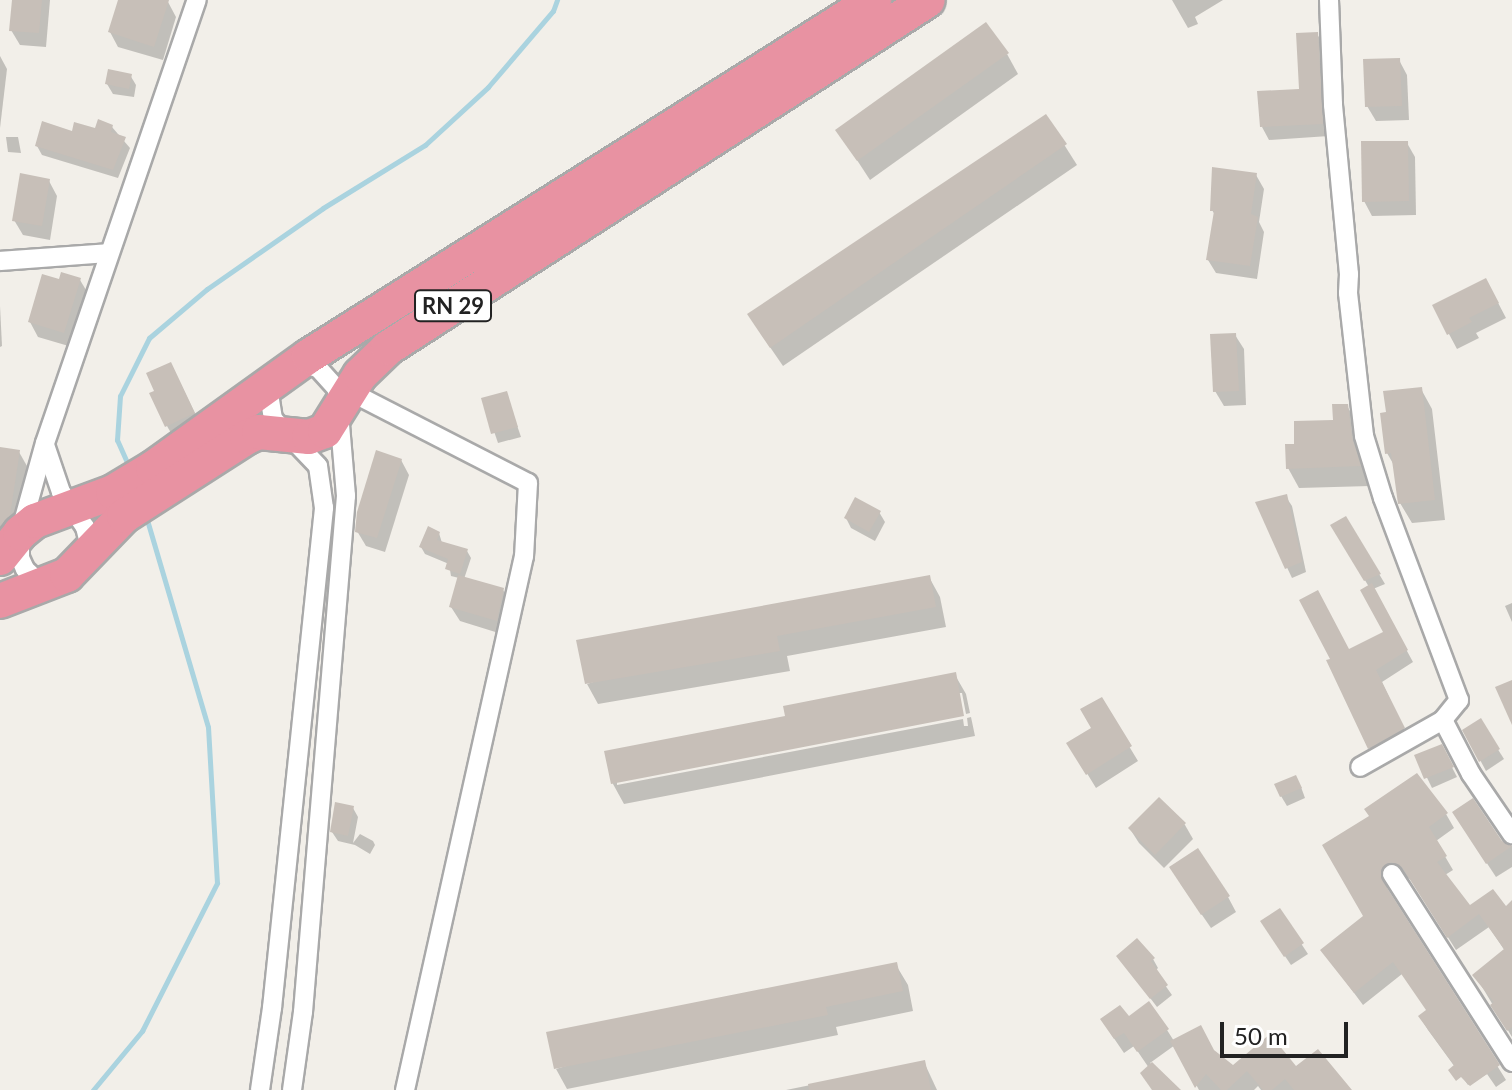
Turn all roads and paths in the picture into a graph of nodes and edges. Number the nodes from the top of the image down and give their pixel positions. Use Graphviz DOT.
graph roads {
  1 [pos="197,0"];
  2 [pos="874,0"];
  3 [pos="928,0"];
  4 [pos="1329,0"];
  5 [pos="109,253"];
  6 [pos="0,261"];
  7 [pos="300,363"];
  8 [pos="268,386"];
  9 [pos="344,400"];
  10 [pos="287,436"];
  11 [pos="45,443"];
  12 [pos="72,508"];
  13 [pos="10,546"];
  14 [pos="91,551"];
  15 [pos="42,585"];
  16 [pos="0,601"];
  17 [pos="1443,720"];
  18 [pos="1360,767"];
  19 [pos="1512,834"];
  20 [pos="1392,874"];
  21 [pos="1512,1062"];
  22 [pos="260,1090"];
  23 [pos="292,1090"];
  24 [pos="405,1090"];
  1 -- 5 [label="street"];
  2 -- 7 [label="highway, RN 29"];
  3 -- 9 [label="highway, RN 29"];
  4 -- 17 [label="street"];
  5 -- 6 [label="street"];
  5 -- 11 [label="street"];
  7 -- 8 [label="highway, RN 29"];
  7 -- 9 [label="street"];
  8 -- 10 [label="street"];
  8 -- 12 [label="highway, RN 29"];
  9 -- 10 [label="highway, RN 29"];
  9 -- 23 [label="street"];
  9 -- 24 [label="street"];
  10 -- 14 [label="highway, RN 29"];
  10 -- 22 [label="street"];
  11 -- 12 [label="street"];
  11 -- 13 [label="street"];
  12 -- 13 [label="highway, RN 29"];
  12 -- 14 [label="street"];
  13 -- 15 [label="street"];
  14 -- 15 [label="highway, RN 29"];
  15 -- 16 [label="highway, RN 29"];
  17 -- 18 [label="street"];
  17 -- 19 [label="street"];
  20 -- 21 [label="street"];
}
